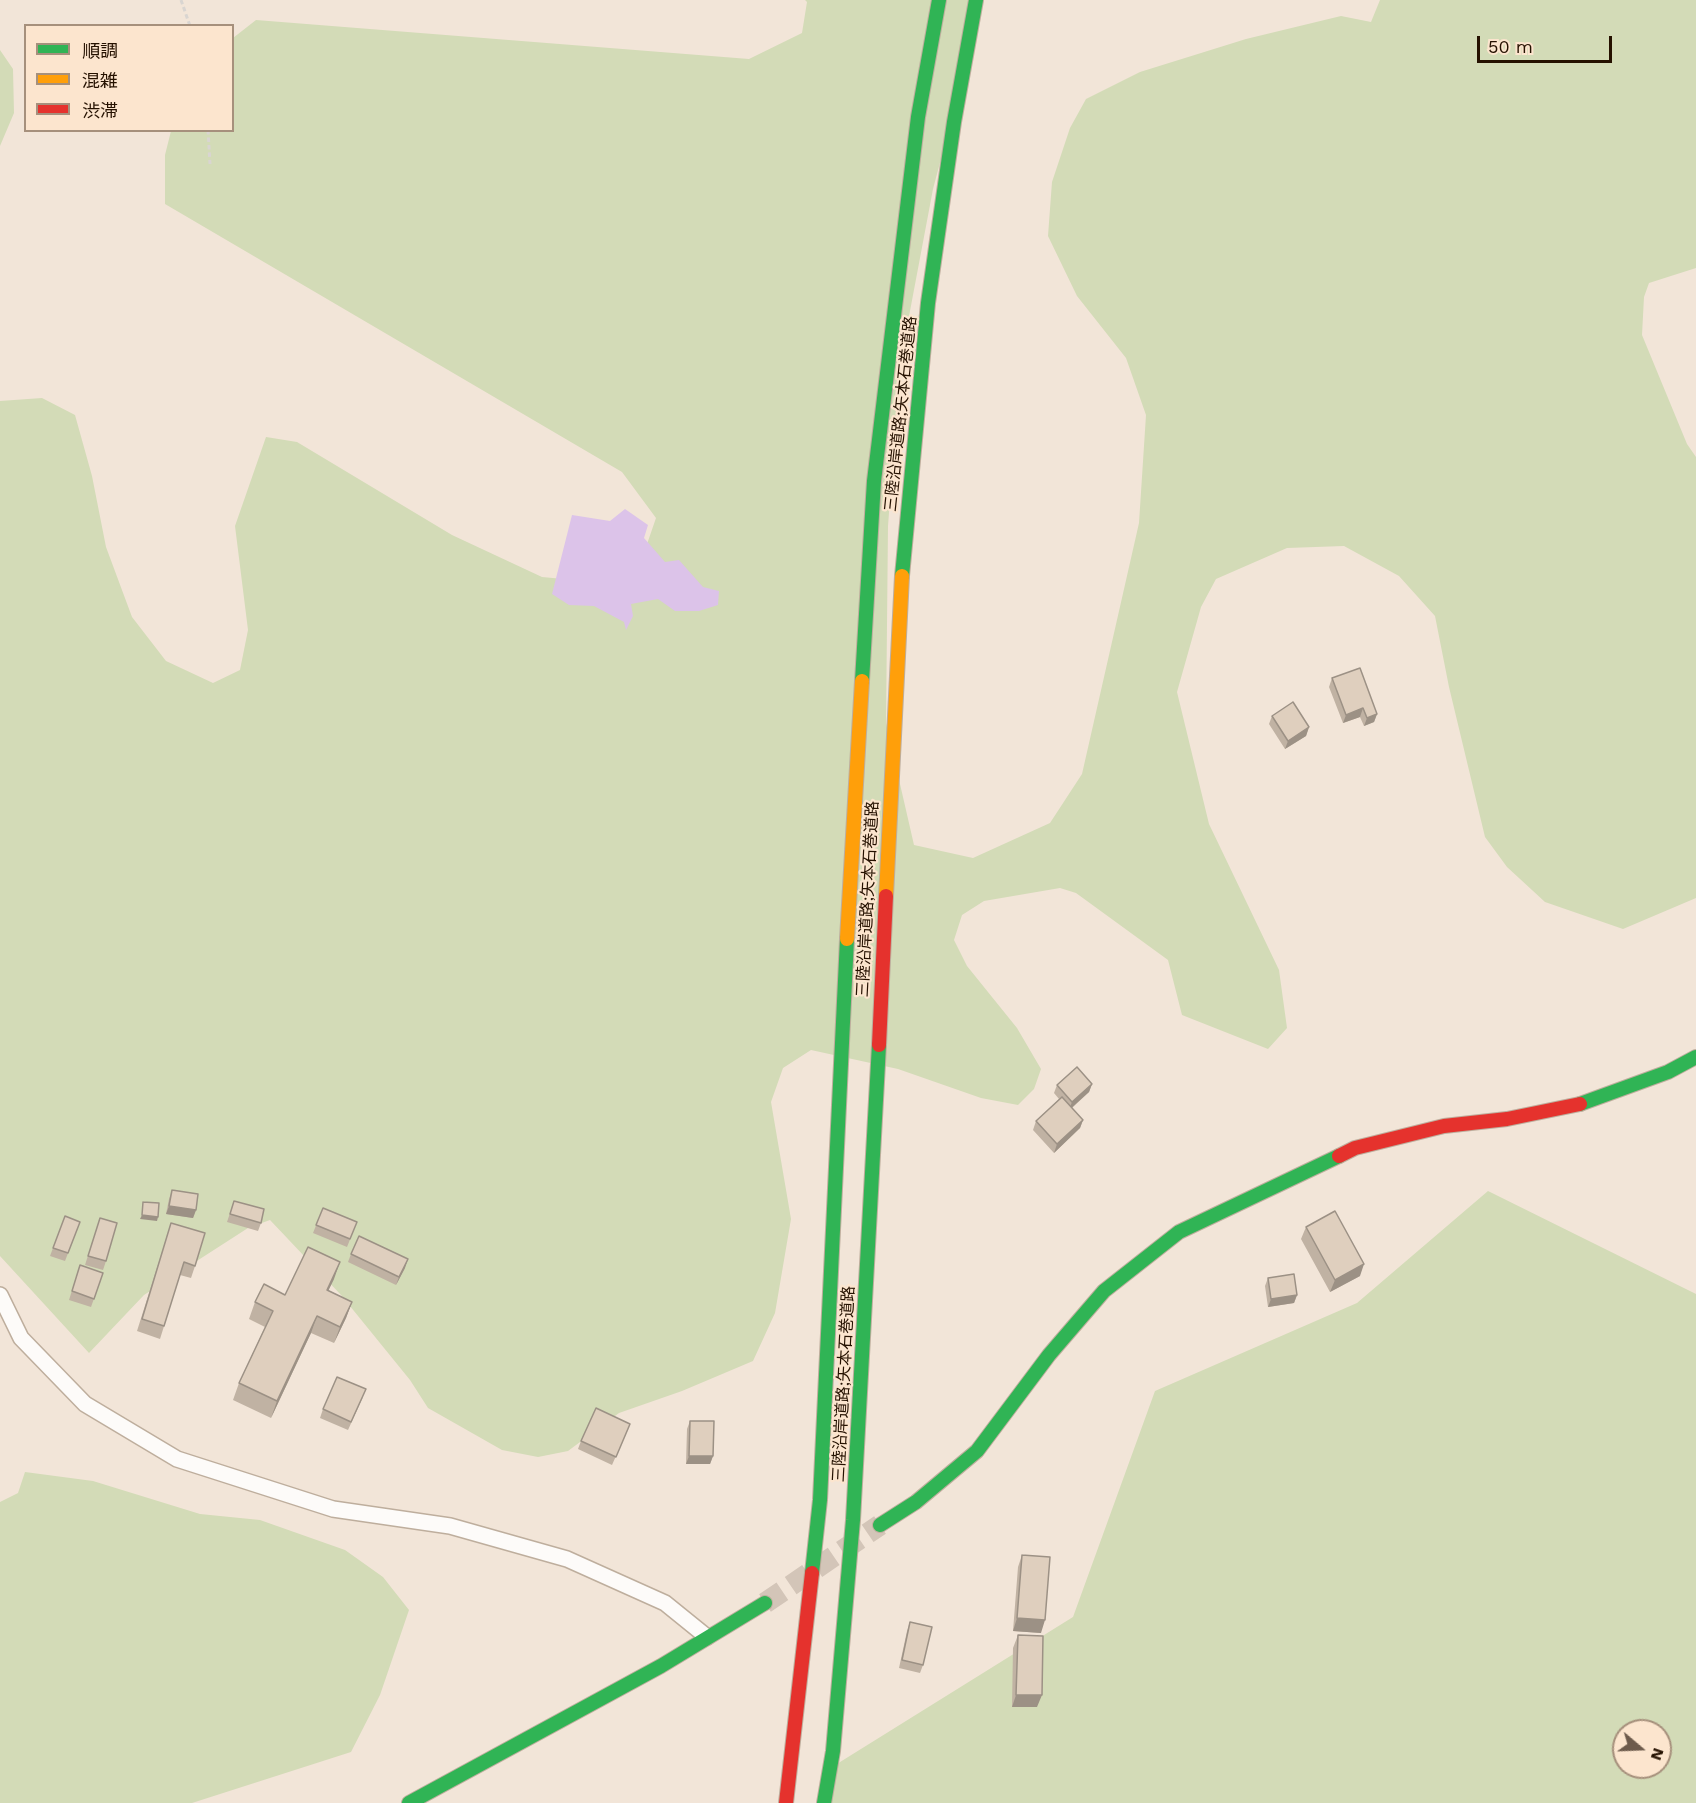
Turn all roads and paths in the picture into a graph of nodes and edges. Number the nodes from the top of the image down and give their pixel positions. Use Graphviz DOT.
graph roads {
  1 [pos="182,0"];
  2 [pos="939,0"];
  3 [pos="976,0"];
  4 [pos="189,24"];
  5 [pos="208,132"];
  6 [pos="210,164"];
  7 [pos="1696,1057"];
  8 [pos="0,1295"];
  9 [pos="880,1525"];
  10 [pos="765,1603"];
  11 [pos="707,1637"];
  12 [pos="409,1803"];
  13 [pos="786,1803"];
  14 [pos="824,1803"];
  1 -- 4 [label="path"];
  2 -- 13 [label="main road, 三陸沿岸道路;矢本石巻道路"];
  3 -- 14 [label="main road, 三陸沿岸道路;矢本石巻道路"];
  5 -- 6 [label="path"];
  7 -- 9 [label="main road"];
  8 -- 11 [label="street"];
  10 -- 11 [label="main road"];
  11 -- 12 [label="main road"];
}
